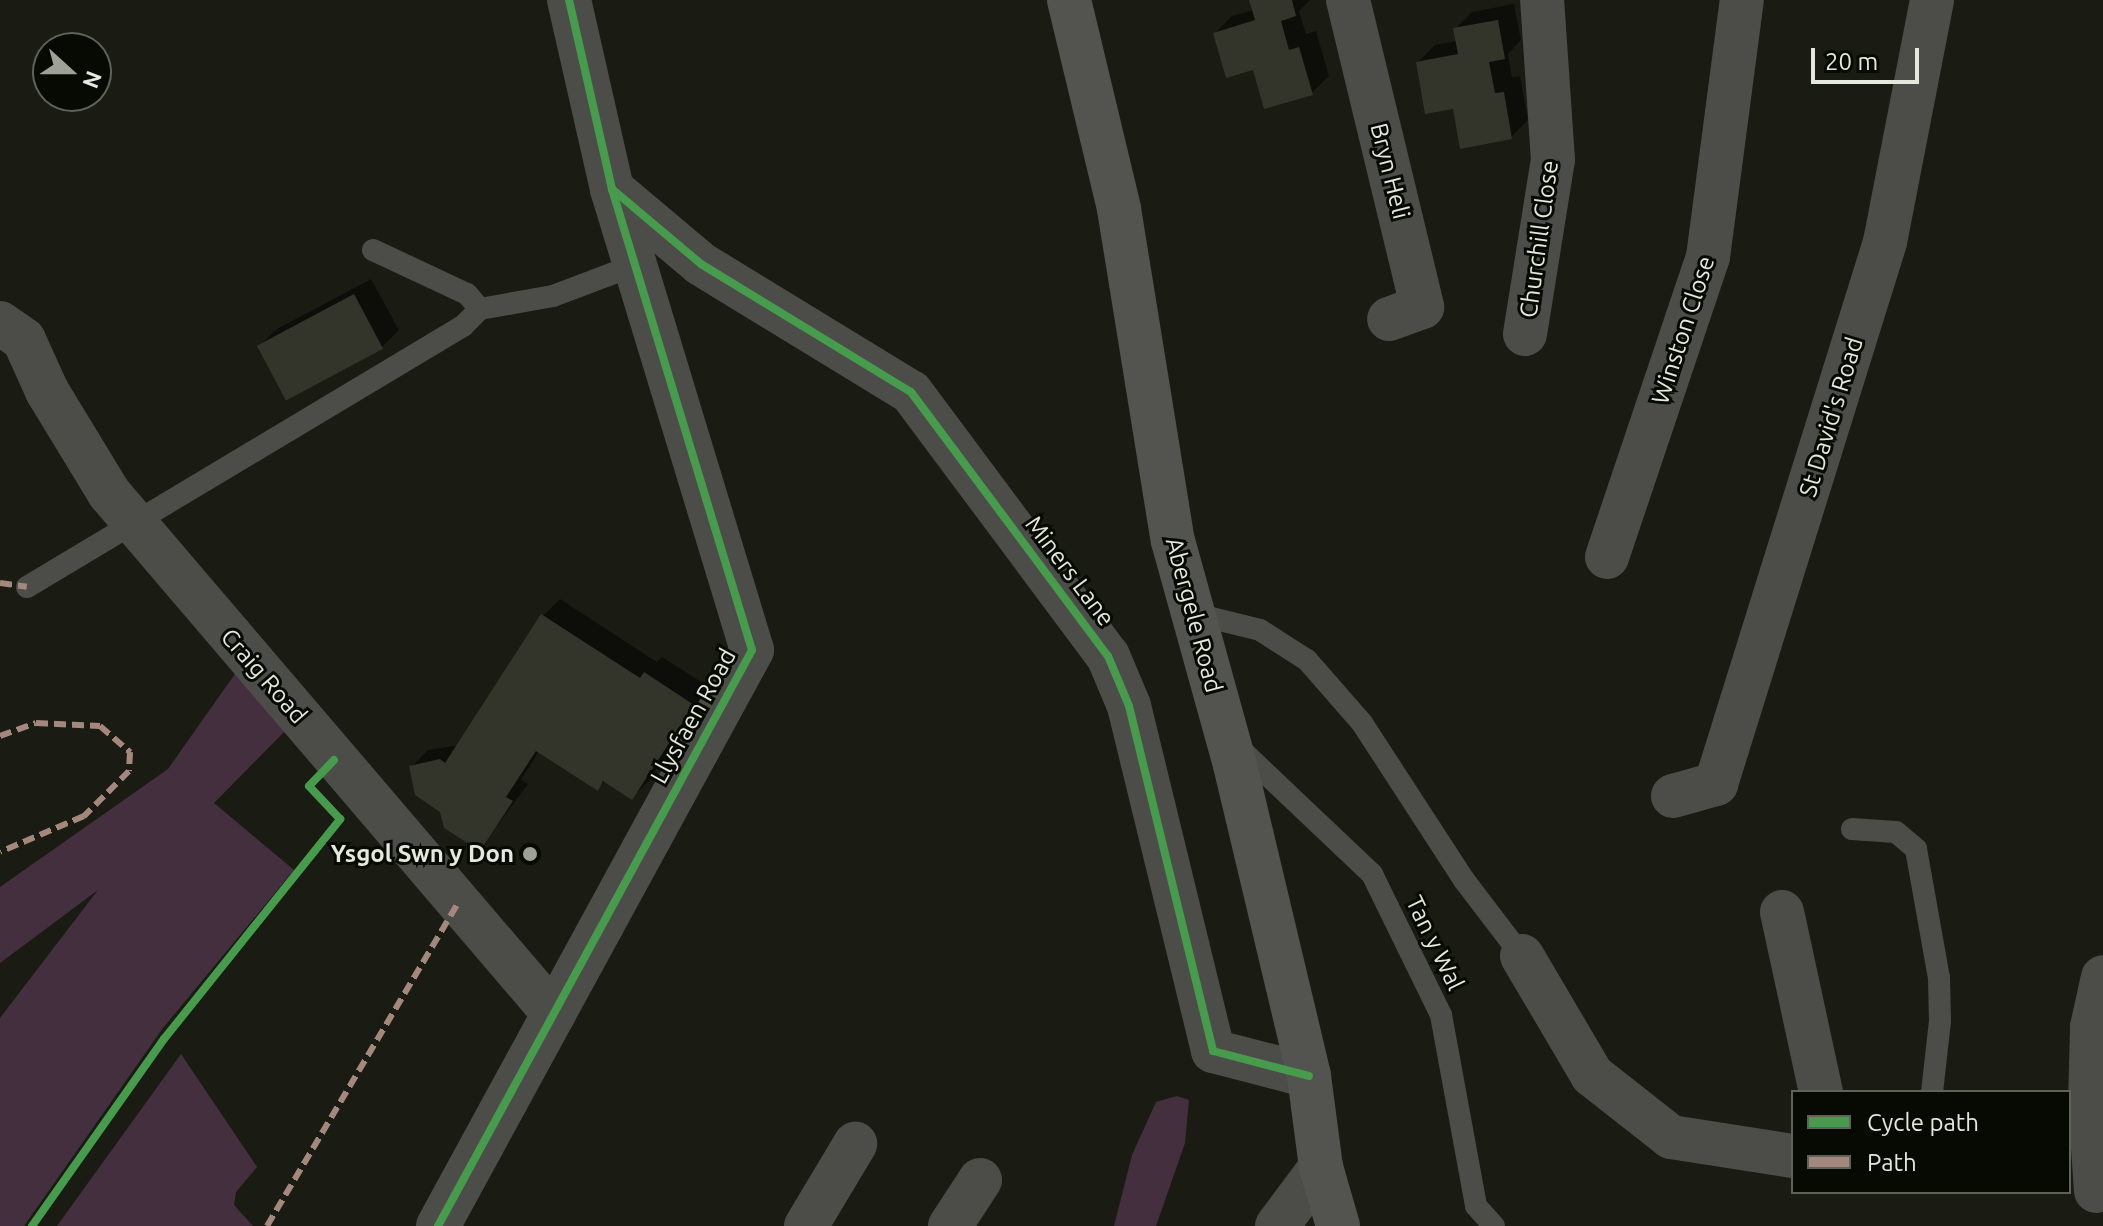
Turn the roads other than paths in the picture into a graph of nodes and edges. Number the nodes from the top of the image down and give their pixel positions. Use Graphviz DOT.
graph roads {
  1 [pos="569,0"];
  2 [pos="1069,0"];
  3 [pos="1542,0"];
  4 [pos="1742,0"];
  5 [pos="1932,0"];
  6 [pos="1354,2"];
  7 [pos="612,189"];
  8 [pos="373,250"];
  9 [pos="635,265"];
  10 [pos="480,309"];
  11 [pos="1389,319"];
  12 [pos="0,323"];
  13 [pos="1525,334"];
  14 [pos="1607,557"];
  15 [pos="27,587"];
  16 [pos="1190,613"];
  17 [pos="1227,737"];
  18 [pos="1673,796"];
  19 [pos="1852,829"];
  20 [pos="1782,912"];
  21 [pos="1522,956"];
  22 [pos="2103,977"];
  23 [pos="554,1014"];
  24 [pos="1309,1076"];
  25 [pos="1821,1090"];
  26 [pos="1932,1090"];
  27 [pos="855,1144"];
  28 [pos="1791,1156"];
  29 [pos="1321,1167"];
  30 [pos="980,1180"];
  31 [pos="2089,1190"];
  32 [pos="438,1226"];
  33 [pos="806,1226"];
  34 [pos="950,1226"];
  35 [pos="1277,1226"];
  36 [pos="1338,1226"];
  37 [pos="1494,1226"];
  1 -- 7 [label="street, Llysfaen Road"];
  2 -- 16 [label="main road, Abergele Road"];
  3 -- 13 [label="street, Churchill Close"];
  4 -- 14 [label="street, Winston Close"];
  5 -- 18 [label="street, St David's Road"];
  6 -- 11 [label="street, Bryn Heli"];
  7 -- 9 [label="street, Llysfaen Road"];
  7 -- 24 [label="street, Miners Lane"];
  8 -- 10 [label="lane"];
  9 -- 10 [label="lane"];
  9 -- 23 [label="street, Llysfaen Road"];
  10 -- 15 [label="lane"];
  12 -- 23 [label="street, Craig Road"];
  16 -- 17 [label="main road, Abergele Road"];
  16 -- 21 [label="lane"];
  17 -- 24 [label="main road, Abergele Road"];
  17 -- 37 [label="lane, Tan y Wal"];
  19 -- 26 [label="lane"];
  20 -- 25 [label="street"];
  21 -- 28 [label="street"];
  22 -- 31 [label="street"];
  23 -- 32 [label="street, Llysfaen Road"];
  24 -- 29 [label="main road, Abergele Road"];
  27 -- 33 [label="street"];
  29 -- 35 [label="street"];
  29 -- 36 [label="main road, Abergele Road"];
  30 -- 34 [label="street"];
}
